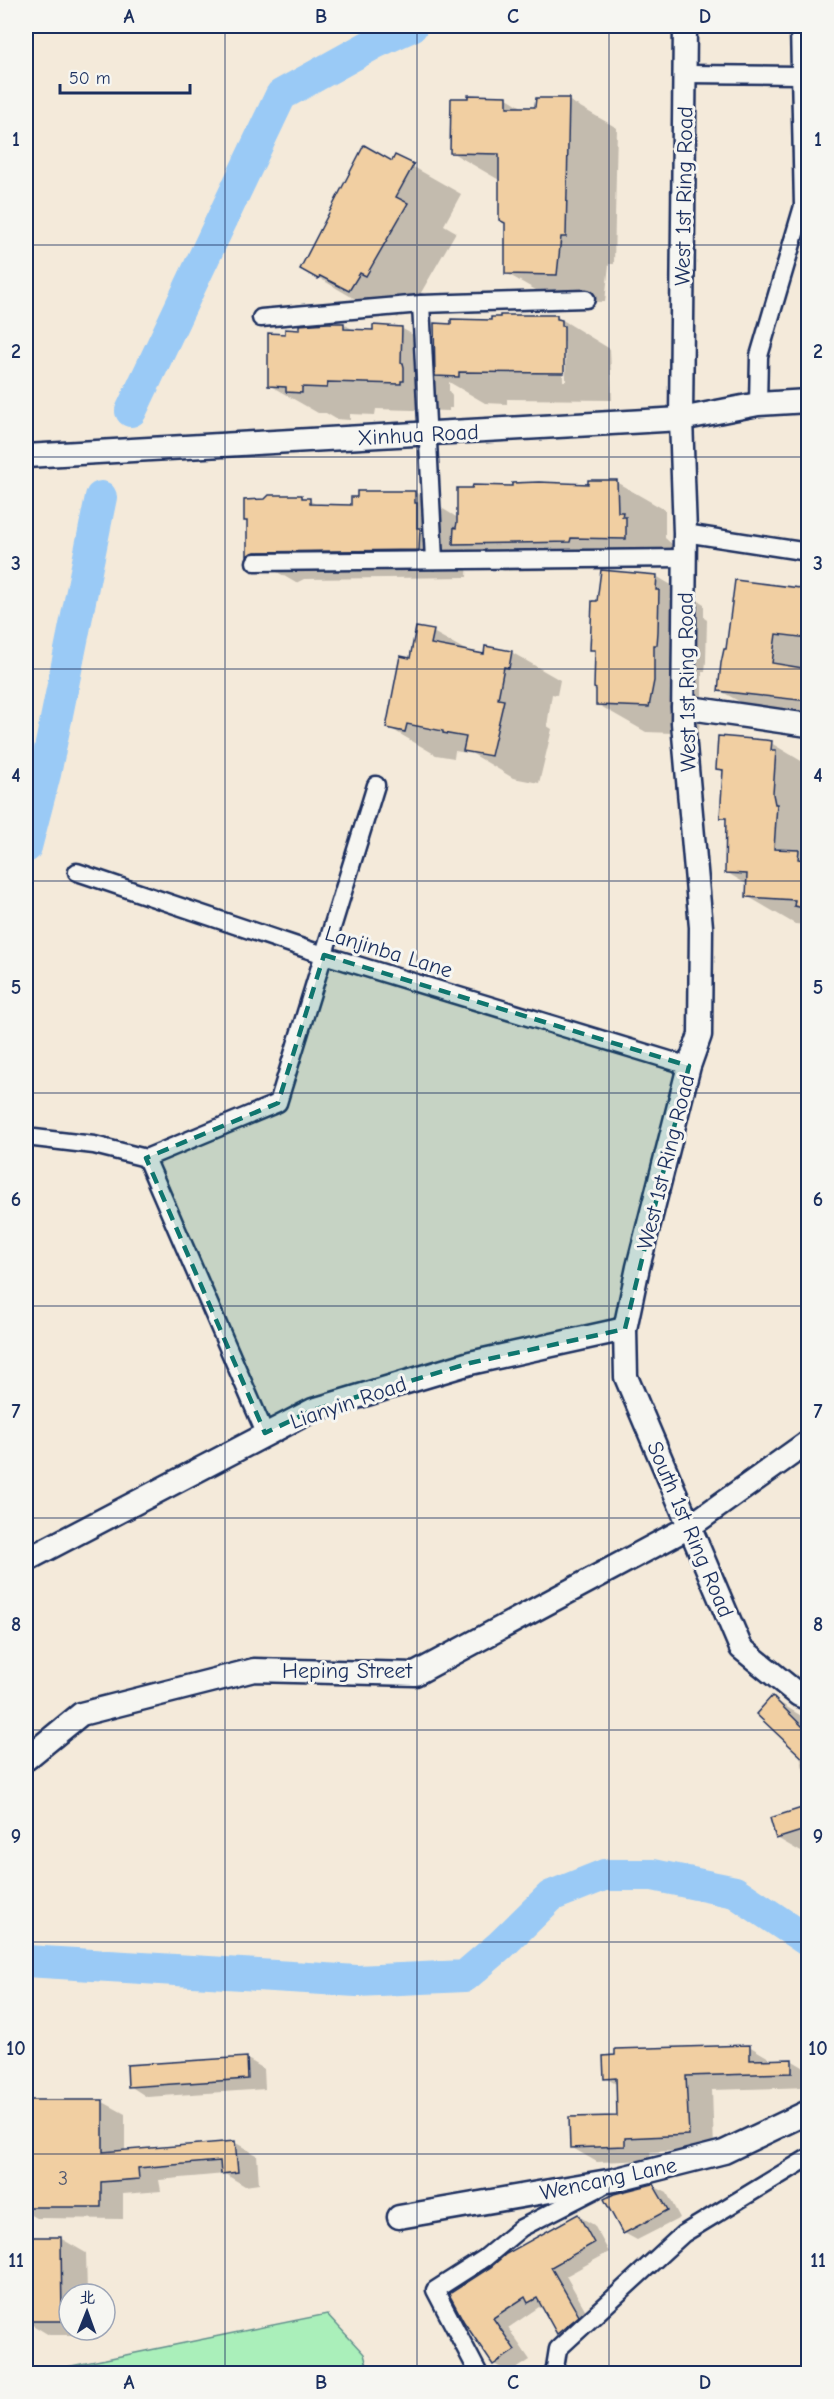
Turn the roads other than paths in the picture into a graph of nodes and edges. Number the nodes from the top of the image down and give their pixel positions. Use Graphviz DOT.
graph roads {
  1 [pos="685,26"];
  2 [pos="799,26"];
  3 [pos="685,74"];
  4 [pos="799,75"];
  5 [pos="586,299"];
  6 [pos="421,304"];
  7 [pos="261,318"];
  8 [pos="808,401"];
  9 [pos="758,404"];
  10 [pos="681,419"];
  11 [pos="429,433"];
  12 [pos="26,456"];
  13 [pos="685,533"];
  14 [pos="808,552"];
  15 [pos="685,558"];
  16 [pos="434,560"];
  17 [pos="255,562"];
  18 [pos="683,706"];
  19 [pos="808,725"];
  20 [pos="376,785"];
  21 [pos="77,872"];
  22 [pos="324,955"];
  23 [pos="689,1066"];
  24 [pos="26,1137"];
  25 [pos="146,1158"];
  26 [pos="625,1329"];
  27 [pos="266,1433"];
  28 [pos="808,1442"];
  29 [pos="690,1527"];
  30 [pos="26,1560"];
  31 [pos="808,1698"];
  32 [pos="26,1759"];
  33 [pos="808,2112"];
  34 [pos="808,2158"];
  35 [pos="615,2180"];
  36 [pos="399,2217"];
  37 [pos="479,2373"];
  38 [pos="554,2373"];
  1 -- 3 [label="street, West 1st Ring Road"];
  2 -- 4 [label="street"];
  3 -- 4 [label="street"];
  3 -- 10 [label="street, West 1st Ring Road"];
  4 -- 9 [label="street"];
  5 -- 6 [label="street"];
  6 -- 7 [label="street"];
  6 -- 11 [label="street"];
  8 -- 9 [label="street, Xinhua Road"];
  9 -- 10 [label="street, Xinhua Road"];
  10 -- 11 [label="street, Xinhua Road"];
  10 -- 13 [label="street, West 1st Ring Road"];
  11 -- 12 [label="street, Xinhua Road"];
  11 -- 16 [label="street"];
  13 -- 14 [label="street"];
  13 -- 15 [label="street, West 1st Ring Road"];
  15 -- 16 [label="street"];
  15 -- 18 [label="street, West 1st Ring Road"];
  16 -- 17 [label="street"];
  18 -- 19 [label="street"];
  18 -- 23 [label="street, West 1st Ring Road"];
  20 -- 22 [label="street"];
  21 -- 22 [label="street, Lanjinba Lane"];
  22 -- 23 [label="street, Lanjinba Lane"];
  22 -- 25 [label="street"];
  23 -- 26 [label="street, West 1st Ring Road"];
  24 -- 25 [label="street"];
  25 -- 27 [label="street"];
  26 -- 27 [label="street, Lianyin Road"];
  26 -- 29 [label="street, South 1st Ring Road"];
  27 -- 30 [label="street, Lianyin Road"];
  28 -- 29 [label="street, Heping Street"];
  29 -- 31 [label="street, South 1st Ring Road"];
  29 -- 32 [label="street, Heping Street"];
  33 -- 35 [label="street, Wencang Lane"];
  34 -- 38 [label="street"];
  35 -- 36 [label="street, Wencang Lane"];
  35 -- 37 [label="street"];
}
